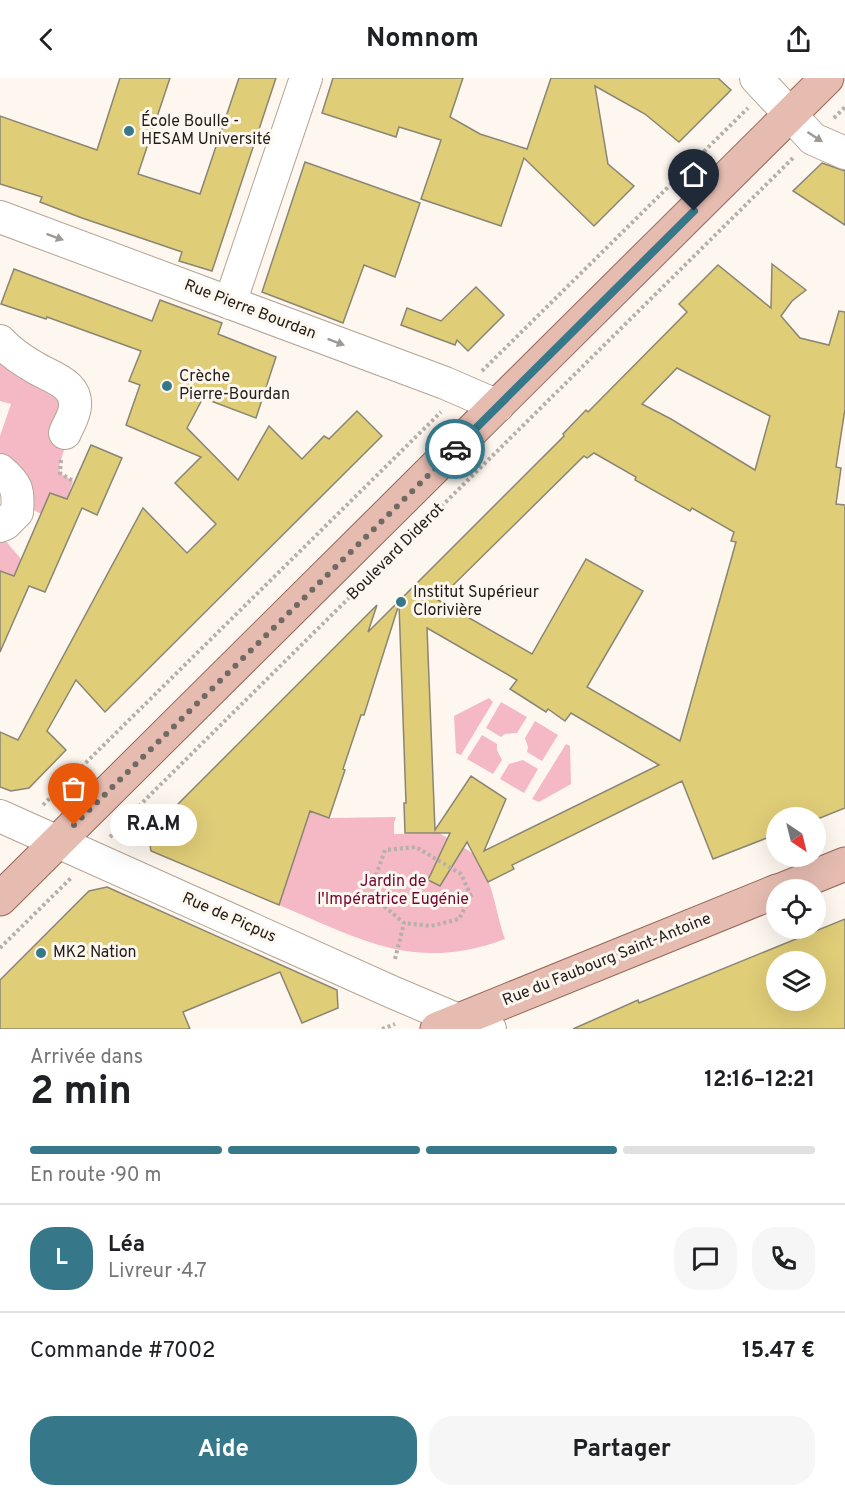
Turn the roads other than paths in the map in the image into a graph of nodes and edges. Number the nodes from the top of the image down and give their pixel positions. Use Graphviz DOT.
graph roads {
  1 [pos="306,78"];
  2 [pos="827,78"];
  3 [pos="762,84"];
  4 [pos="791,114"];
  5 [pos="845,153"];
  6 [pos="1,221"];
  7 [pos="230,303"];
  8 [pos="0,341"];
  9 [pos="498,406"];
  10 [pos="63,445"];
  11 [pos="0,470"];
  12 [pos="0,526"];
  13 [pos="11,821"];
  14 [pos="57,841"];
  15 [pos="845,864"];
  16 [pos="808,879"];
  17 [pos="766,896"];
  18 [pos="0,899"];
  19 [pos="452,1026"];
  20 [pos="490,1029"];
  1 -- 7 [label="street"];
  2 -- 4 [label="main road, Boulevard Diderot"];
  3 -- 4 [label="street"];
  4 -- 5 [label="street"];
  4 -- 9 [label="main road, Boulevard Diderot"];
  6 -- 7 [label="street, Rue Pierre Bourdan, one-way"];
  7 -- 9 [label="street, Rue Pierre Bourdan, one-way"];
  8 -- 10 [label="street"];
  9 -- 14 [label="main road, Boulevard Diderot"];
  11 -- 12 [label="street"];
  13 -- 14 [label="street, Rue de Picpus"];
  14 -- 18 [label="main road, Boulevard Diderot"];
  14 -- 19 [label="street, Rue de Picpus"];
  15 -- 16 [label="main road"];
  17 -- 19 [label="main road, Rue du Faubourg Saint-Antoine"];
  19 -- 20 [label="street, Rue de Picpus"];
}
